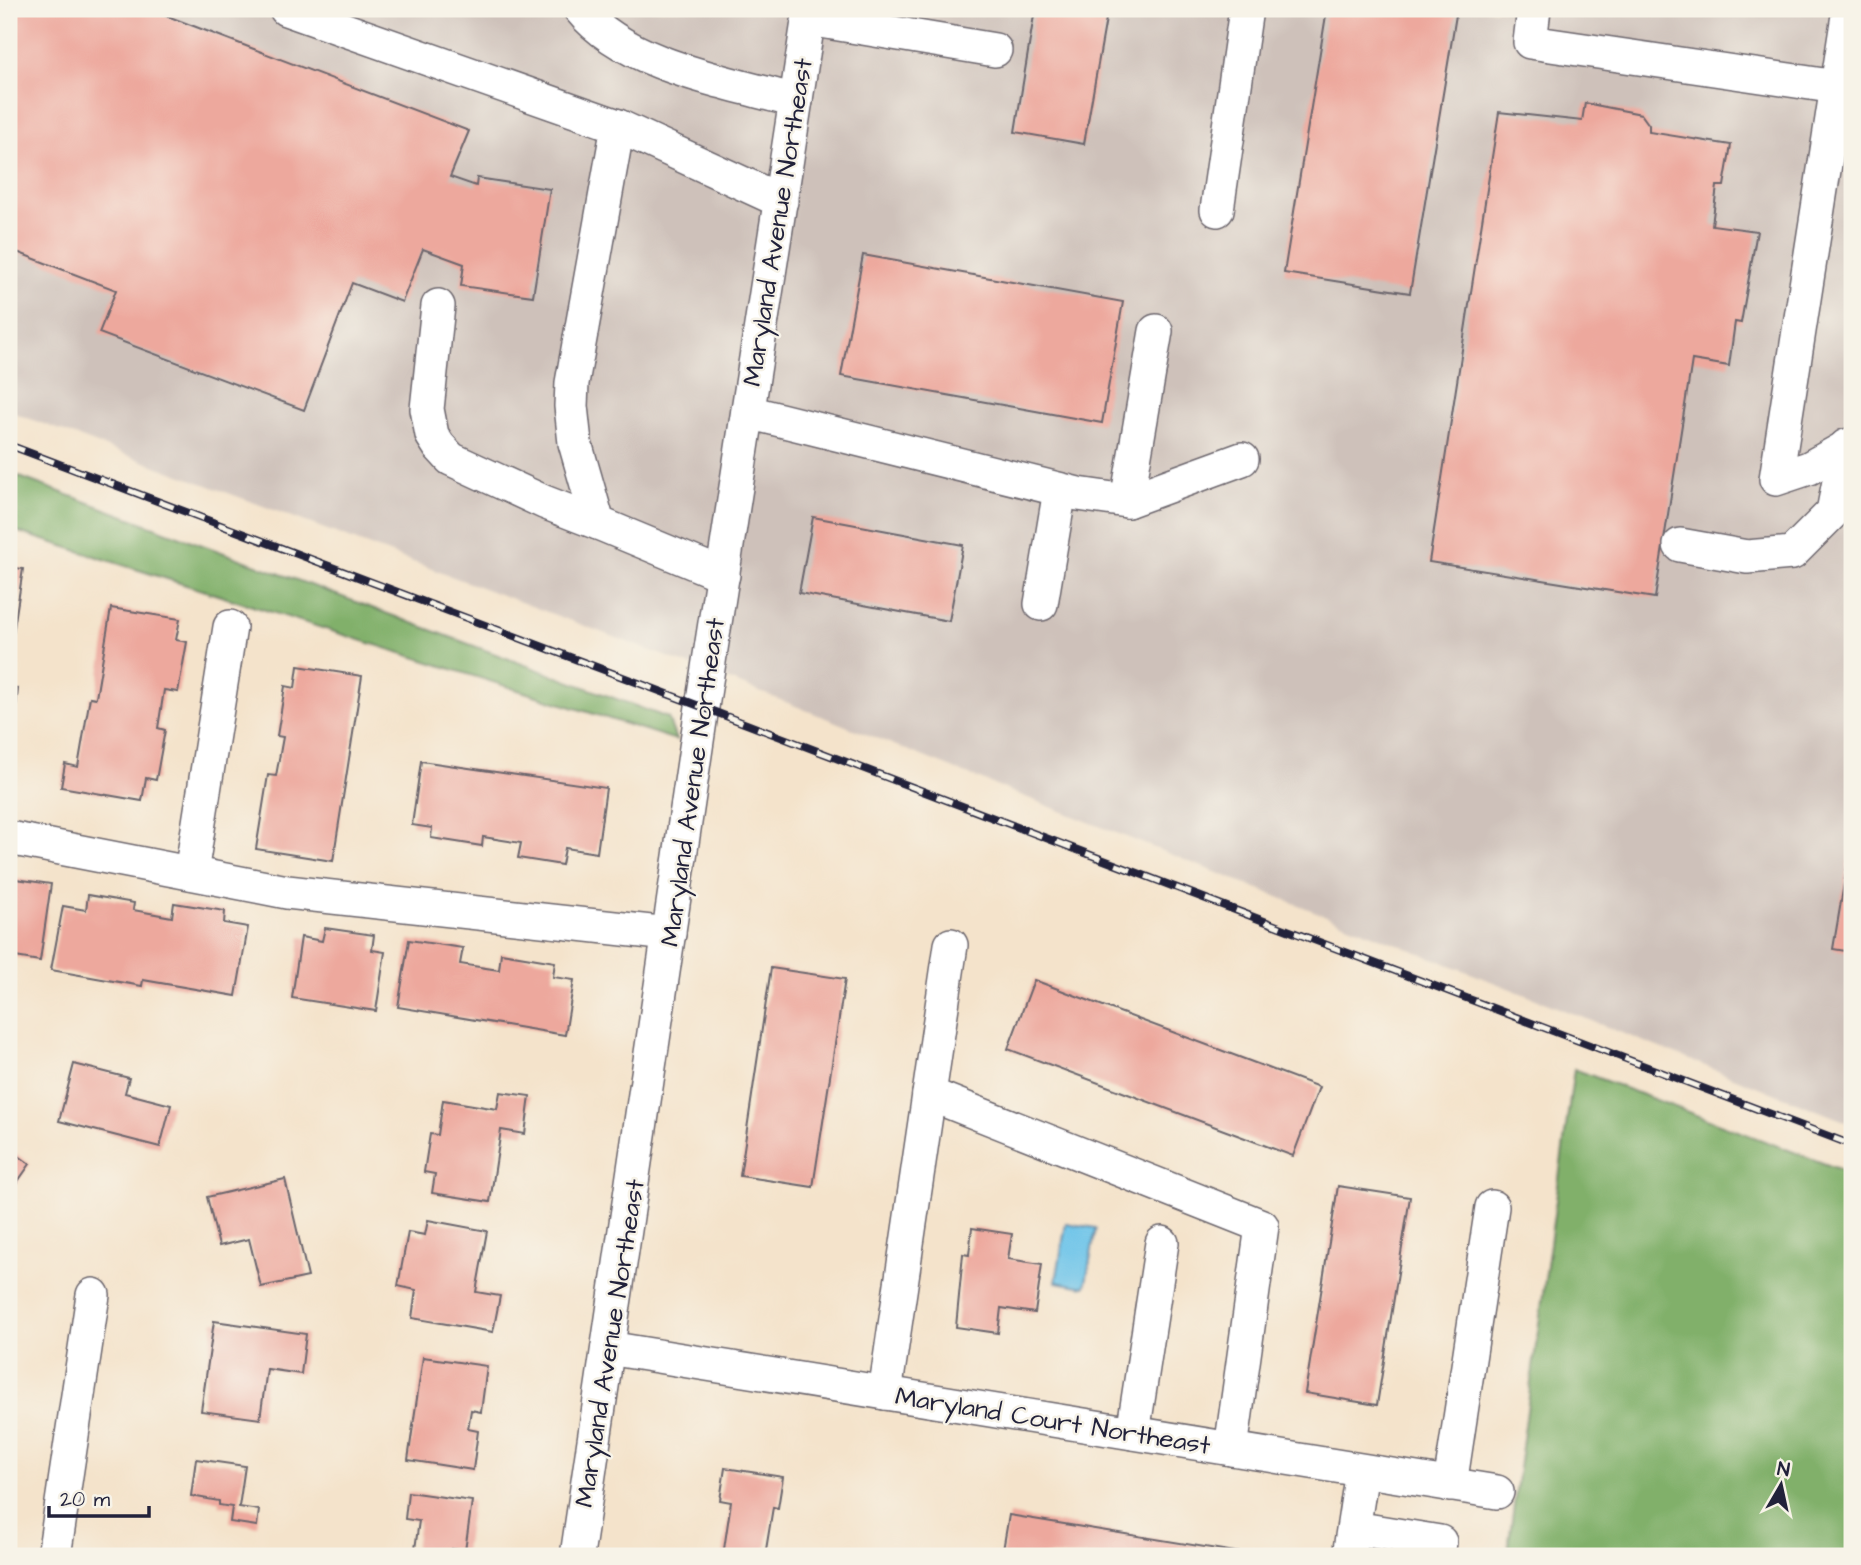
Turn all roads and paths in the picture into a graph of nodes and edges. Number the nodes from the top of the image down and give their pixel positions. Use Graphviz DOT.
graph roads {
  1 [pos="286,9"];
  2 [pos="580,9"];
  3 [pos="1247,9"];
  4 [pos="1534,9"];
  5 [pos="1849,9"];
  6 [pos="809,14"];
  7 [pos="618,24"];
  8 [pos="995,50"];
  9 [pos="1837,86"];
  10 [pos="796,101"];
  11 [pos="618,126"];
  12 [pos="781,201"];
  13 [pos="1217,210"];
  14 [pos="438,306"];
  15 [pos="1156,331"];
  16 [pos="748,412"];
  17 [pos="1849,445"];
  18 [pos="1242,460"];
  19 [pos="1060,490"];
  20 [pos="1126,501"];
  21 [pos="598,523"];
  22 [pos="1680,545"];
  23 [pos="723,575"];
  24 [pos="1041,604"];
  25 [pos="230,627"];
  26 [pos="9,838"];
  27 [pos="191,873"];
  28 [pos="669,934"];
  29 [pos="951,945"];
  30 [pos="929,1094"];
  31 [pos="1492,1207"];
  32 [pos="1162,1243"];
  33 [pos="93,1295"];
  34 [pos="608,1348"];
  35 [pos="885,1393"];
  36 [pos="1133,1433"];
  37 [pos="1231,1449"];
  38 [pos="1362,1471"];
  39 [pos="1450,1485"];
  40 [pos="1497,1492"];
  41 [pos="1351,1542"];
  42 [pos="54,1556"];
  43 [pos="577,1556"];
  44 [pos="1438,1556"];
  1 -- 11 [label="street"];
  2 -- 7 [label="street"];
  3 -- 13 [label="street"];
  4 -- 9 [label="street"];
  5 -- 9 [label="street"];
  6 -- 8 [label="street"];
  6 -- 10 [label="street, Maryland Avenue Northeast"];
  7 -- 10 [label="street"];
  9 -- 17 [label="street"];
  10 -- 12 [label="street, Maryland Avenue Northeast"];
  11 -- 12 [label="street"];
  11 -- 21 [label="street"];
  12 -- 16 [label="street, Maryland Avenue Northeast"];
  14 -- 21 [label="street"];
  15 -- 20 [label="street"];
  16 -- 19 [label="street"];
  16 -- 23 [label="street, Maryland Avenue Northeast"];
  17 -- 22 [label="street"];
  18 -- 20 [label="street"];
  19 -- 20 [label="street"];
  19 -- 24 [label="street"];
  21 -- 23 [label="street"];
  23 -- 28 [label="street, Maryland Avenue Northeast"];
  25 -- 27 [label="street"];
  26 -- 27 [label="street"];
  27 -- 28 [label="street"];
  28 -- 34 [label="street, Maryland Avenue Northeast"];
  29 -- 30 [label="street"];
  30 -- 35 [label="street"];
  30 -- 37 [label="street"];
  31 -- 39 [label="street"];
  32 -- 36 [label="street"];
  33 -- 42 [label="street"];
  34 -- 35 [label="street, Maryland Court Northeast"];
  34 -- 43 [label="street, Maryland Avenue Northeast"];
  35 -- 36 [label="street, Maryland Court Northeast"];
  36 -- 37 [label="street, Maryland Court Northeast"];
  37 -- 38 [label="street, Maryland Court Northeast"];
  38 -- 39 [label="street, Maryland Court Northeast"];
  38 -- 41 [label="street"];
  39 -- 40 [label="street, Maryland Court Northeast"];
  41 -- 44 [label="street"];
}
